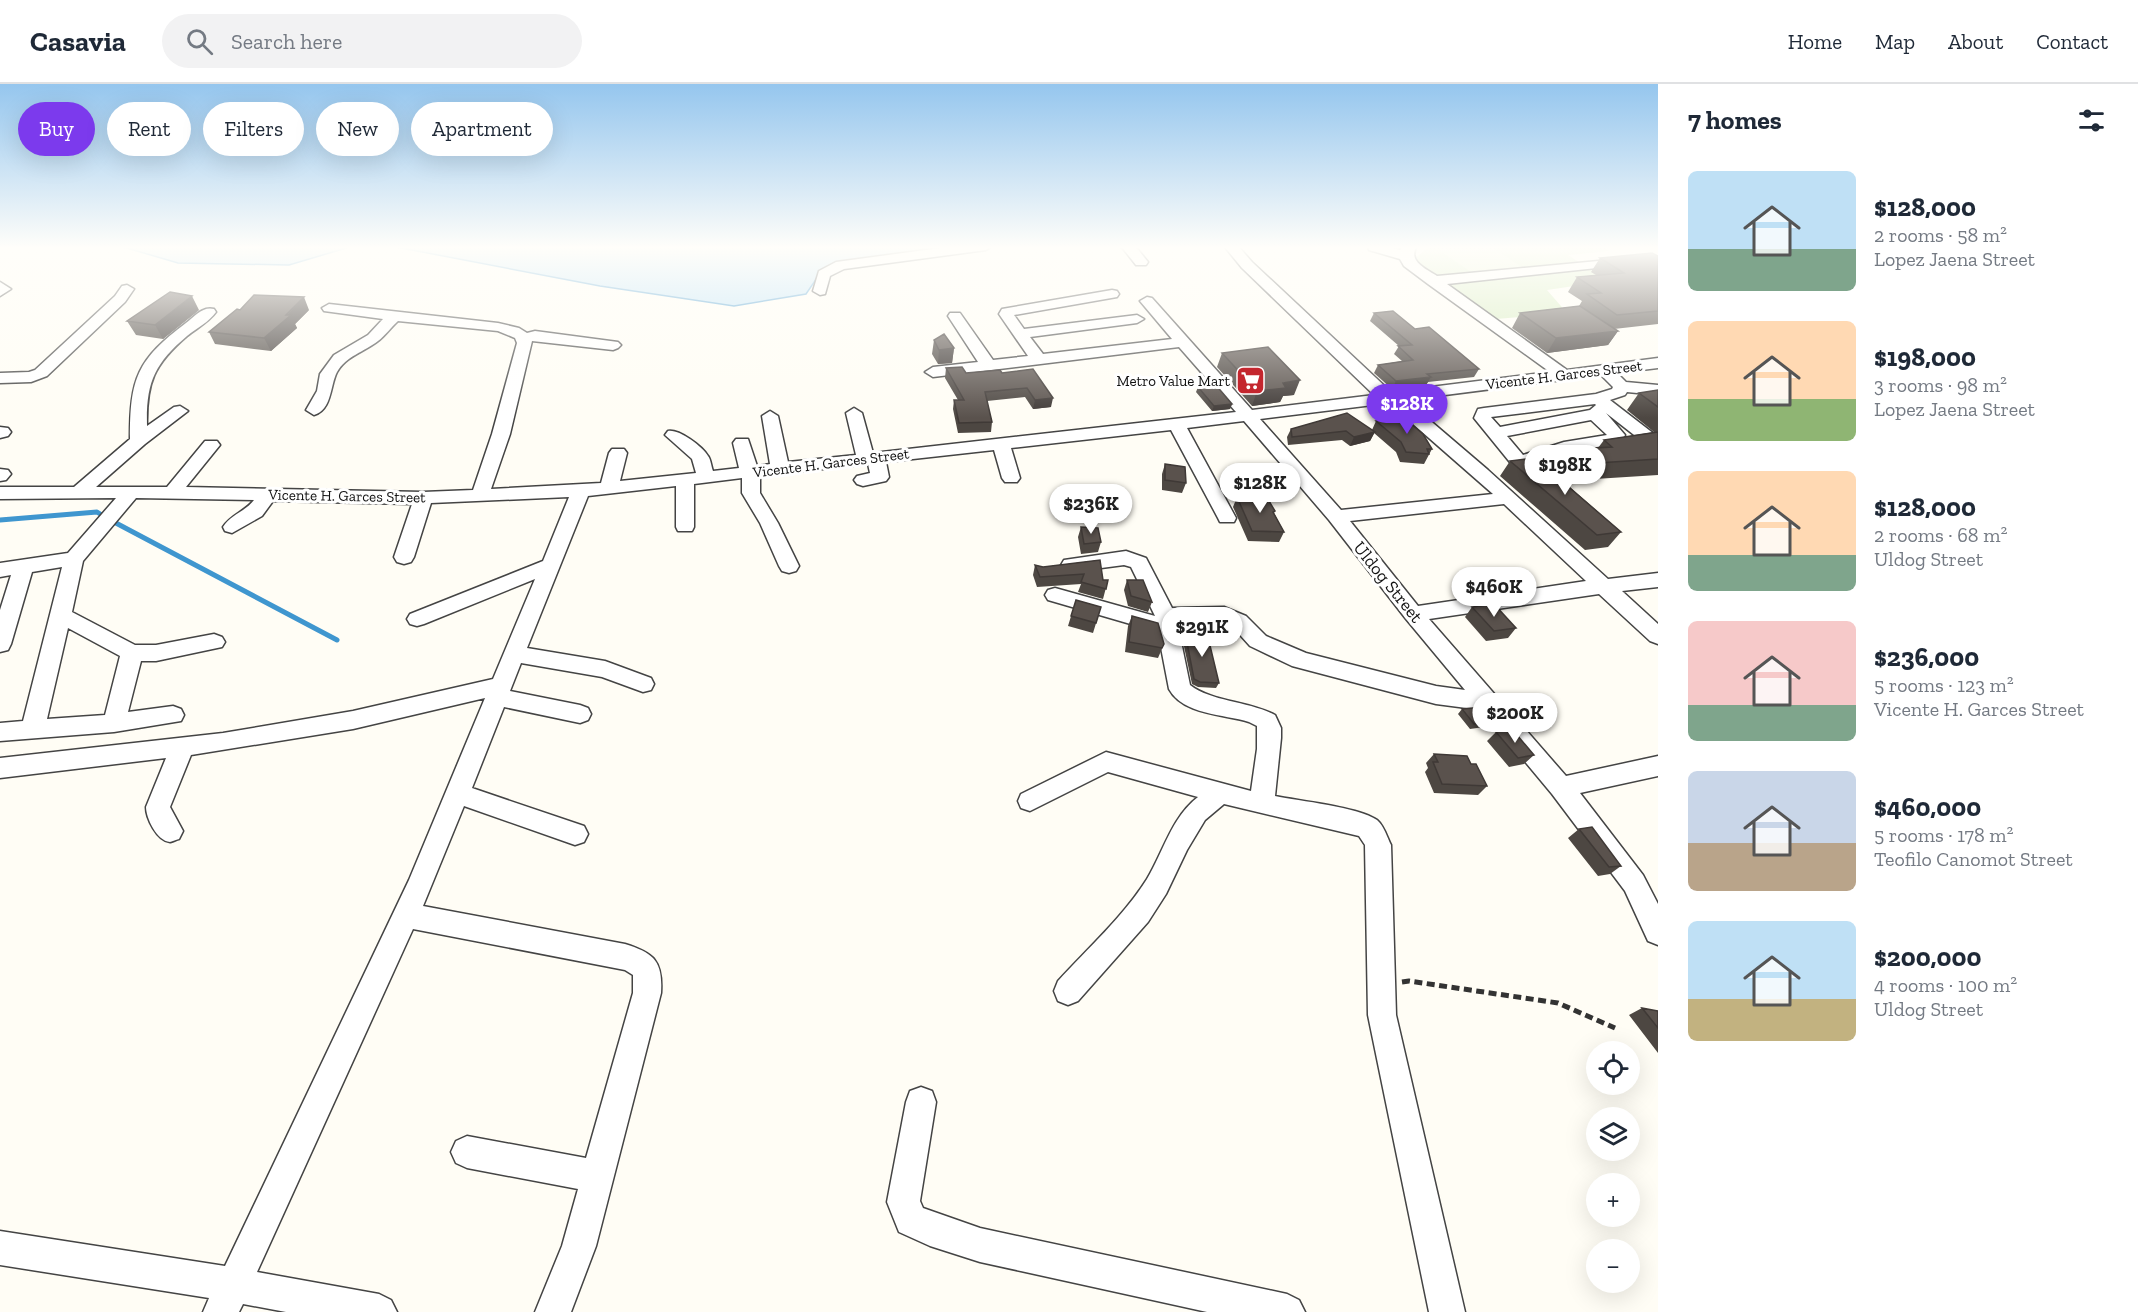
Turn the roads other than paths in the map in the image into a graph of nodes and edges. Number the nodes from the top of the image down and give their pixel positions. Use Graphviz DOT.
graph roads {
  1 [pos="115,303"];
  2 [pos="1057,303"];
  3 [pos="1149,303"];
  4 [pos="1288,303"];
  5 [pos="1464,303"];
  6 [pos="329,308"];
  7 [pos="209,312"];
  8 [pos="394,316"];
  9 [pos="955,316"];
  10 [pos="1137,319"];
  11 [pos="1021,334"];
  12 [pos="523,338"];
  13 [pos="1181,342"];
  14 [pos="613,345"];
  15 [pos="1039,360"];
  16 [pos="1658,363"];
  17 [pos="989,366"];
  18 [pos="1605,370"];
  19 [pos="933,372"];
  20 [pos="1564,375"];
  21 [pos="0,378"];
  22 [pos="1621,386"];
  23 [pos="1658,390"];
  24 [pos="1390,397"];
  25 [pos="1600,406"];
  26 [pos="314,410"];
  27 [pos="180,411"];
  28 [pos="854,413"];
  29 [pos="770,416"];
  30 [pos="1248,416"];
  31 [pos="1176,424"];
  32 [pos="1496,433"];
  33 [pos="675,435"];
  34 [pos="139,440"];
  35 [pos="742,443"];
  36 [pos="1001,444"];
  37 [pos="211,445"];
  38 [pos="1658,445"];
  39 [pos="618,453"];
  40 [pos="871,459"];
  41 [pos="1519,462"];
  42 [pos="780,469"];
  43 [pos="749,473"];
  44 [pos="1482,474"];
  45 [pos="706,478"];
  46 [pos="1011,478"];
  47 [pos="685,480"];
  48 [pos="863,480"];
  49 [pos="609,488"];
  50 [pos="581,491"];
  51 [pos="131,492"];
  52 [pos="78,493"];
  53 [pos="172,493"];
  54 [pos="0,494"];
  55 [pos="269,495"];
  56 [pos="480,496"];
  57 [pos="423,498"];
  58 [pos="1508,498"];
  59 [pos="1336,516"];
  60 [pos="1227,518"];
  61 [pos="232,527"];
  62 [pos="685,527"];
  63 [pos="404,557"];
  64 [pos="74,559"];
  65 [pos="551,565"];
  66 [pos="24,566"];
  67 [pos="789,566"];
  68 [pos="1047,568"];
  69 [pos="0,570"];
  70 [pos="1658,580"];
  71 [pos="1603,586"];
  72 [pos="1055,595"];
  73 [pos="1413,614"];
  74 [pos="62,616"];
  75 [pos="417,619"];
  76 [pos="1166,621"];
  77 [pos="1658,636"];
  78 [pos="214,642"];
  79 [pos="0,644"];
  80 [pos="132,653"];
  81 [pos="514,654"];
  82 [pos="643,684"];
  83 [pos="499,691"];
  84 [pos="1487,702"];
  85 [pos="580,714"];
  86 [pos="173,715"];
  87 [pos="114,723"];
  88 [pos="33,729"];
  89 [pos="0,732"];
  90 [pos="182,748"];
  91 [pos="0,768"];
  92 [pos="1656,769"];
  93 [pos="1561,787"];
  94 [pos="456,793"];
  95 [pos="1219,794"];
  96 [pos="1030,801"];
  97 [pos="1262,804"];
  98 [pos="170,831"];
  99 [pos="575,834"];
  100 [pos="405,915"];
  101 [pos="1658,932"];
  102 [pos="1068,991"];
  103 [pos="921,1102"];
  104 [pos="466,1152"];
  105 [pos="597,1176"];
  106 [pos="0,1248"];
  107 [pos="228,1299"];
  108 [pos="379,1312"];
  109 [pos="553,1312"];
  110 [pos="1287,1312"];
  111 [pos="1447,1312"];
  1 -- 21 [label="street"];
  2 -- 11 [label="street"];
  3 -- 13 [label="street, Uldog Street"];
  4 -- 24 [label="street"];
  5 -- 20 [label="street"];
  6 -- 8 [label="street"];
  7 -- 34 [label="street"];
  8 -- 12 [label="street"];
  8 -- 26 [label="street"];
  9 -- 17 [label="street"];
  10 -- 11 [label="street"];
  11 -- 15 [label="street"];
  12 -- 14 [label="street"];
  12 -- 56 [label="street"];
  13 -- 15 [label="street"];
  13 -- 30 [label="street, Uldog Street"];
  15 -- 17 [label="street"];
  16 -- 18 [label="street, Vicente H. Garces Street"];
  17 -- 19 [label="street"];
  18 -- 20 [label="street, Vicente H. Garces Street"];
  18 -- 22 [label="street"];
  20 -- 24 [label="street, Vicente H. Garces Street"];
  22 -- 23 [label="street"];
  22 -- 25 [label="street"];
  24 -- 30 [label="street, Vicente H. Garces Street"];
  24 -- 44 [label="street"];
  25 -- 32 [label="street"];
  25 -- 32 [label="street"];
  25 -- 38 [label="street"];
  25 -- 41 [label="street"];
  27 -- 34 [label="street"];
  28 -- 40 [label="street"];
  29 -- 42 [label="street"];
  30 -- 31 [label="street, Vicente H. Garces Street"];
  30 -- 59 [label="street, Uldog Street"];
  31 -- 36 [label="street, Vicente H. Garces Street"];
  31 -- 60 [label="street"];
  32 -- 41 [label="street"];
  33 -- 45 [label="street"];
  34 -- 52 [label="street"];
  35 -- 43 [label="street"];
  36 -- 40 [label="street, Vicente H. Garces Street"];
  36 -- 46 [label="street"];
  37 -- 53 [label="street"];
  39 -- 49 [label="street"];
  40 -- 42 [label="street, Vicente H. Garces Street"];
  40 -- 48 [label="street"];
  41 -- 44 [label="street"];
  42 -- 43 [label="street, Vicente H. Garces Street"];
  43 -- 45 [label="street, Vicente H. Garces Street"];
  43 -- 67 [label="street"];
  44 -- 58 [label="street"];
  45 -- 47 [label="street, Vicente H. Garces Street"];
  47 -- 49 [label="street, Vicente H. Garces Street"];
  47 -- 62 [label="street"];
  49 -- 50 [label="street, Vicente H. Garces Street"];
  50 -- 56 [label="street, Vicente H. Garces Street"];
  50 -- 65 [label="street"];
  51 -- 52 [label="street, Vicente H. Garces Street"];
  51 -- 53 [label="street, Vicente H. Garces Street"];
  51 -- 64 [label="street"];
  52 -- 54 [label="street, Vicente H. Garces Street"];
  53 -- 55 [label="street, Vicente H. Garces Street"];
  55 -- 57 [label="street, Vicente H. Garces Street"];
  55 -- 61 [label="street"];
  56 -- 57 [label="street, Vicente H. Garces Street"];
  57 -- 63 [label="street"];
  58 -- 59 [label="street"];
  58 -- 71 [label="street"];
  59 -- 73 [label="street, Uldog Street"];
  64 -- 66 [label="street"];
  64 -- 74 [label="street"];
  65 -- 75 [label="street"];
  65 -- 81 [label="street"];
  66 -- 69 [label="street"];
  66 -- 79 [label="street"];
  68 -- 76 [label="street"];
  70 -- 71 [label="street"];
  71 -- 73 [label="street"];
  71 -- 77 [label="street"];
  72 -- 76 [label="street"];
  73 -- 84 [label="street, Uldog Street"];
  74 -- 80 [label="street"];
  74 -- 88 [label="street"];
  76 -- 84 [label="street"];
  76 -- 97 [label="street"];
  78 -- 80 [label="street"];
  80 -- 87 [label="street"];
  81 -- 82 [label="street"];
  81 -- 83 [label="street"];
  83 -- 85 [label="street"];
  83 -- 90 [label="street"];
  83 -- 94 [label="street"];
  84 -- 93 [label="street, Uldog Street"];
  86 -- 87 [label="street"];
  87 -- 88 [label="street"];
  88 -- 89 [label="street"];
  90 -- 91 [label="street"];
  90 -- 98 [label="street"];
  92 -- 93 [label="street"];
  93 -- 101 [label="street, Uldog Street"];
  94 -- 99 [label="street"];
  94 -- 100 [label="street"];
  95 -- 96 [label="street"];
  95 -- 97 [label="street"];
  95 -- 102 [label="street"];
  97 -- 111 [label="street"];
  100 -- 105 [label="street"];
  100 -- 107 [label="street"];
  103 -- 110 [label="street"];
  104 -- 105 [label="street"];
  105 -- 109 [label="street"];
  106 -- 107 [label="street"];
  107 -- 108 [label="street"];
}
